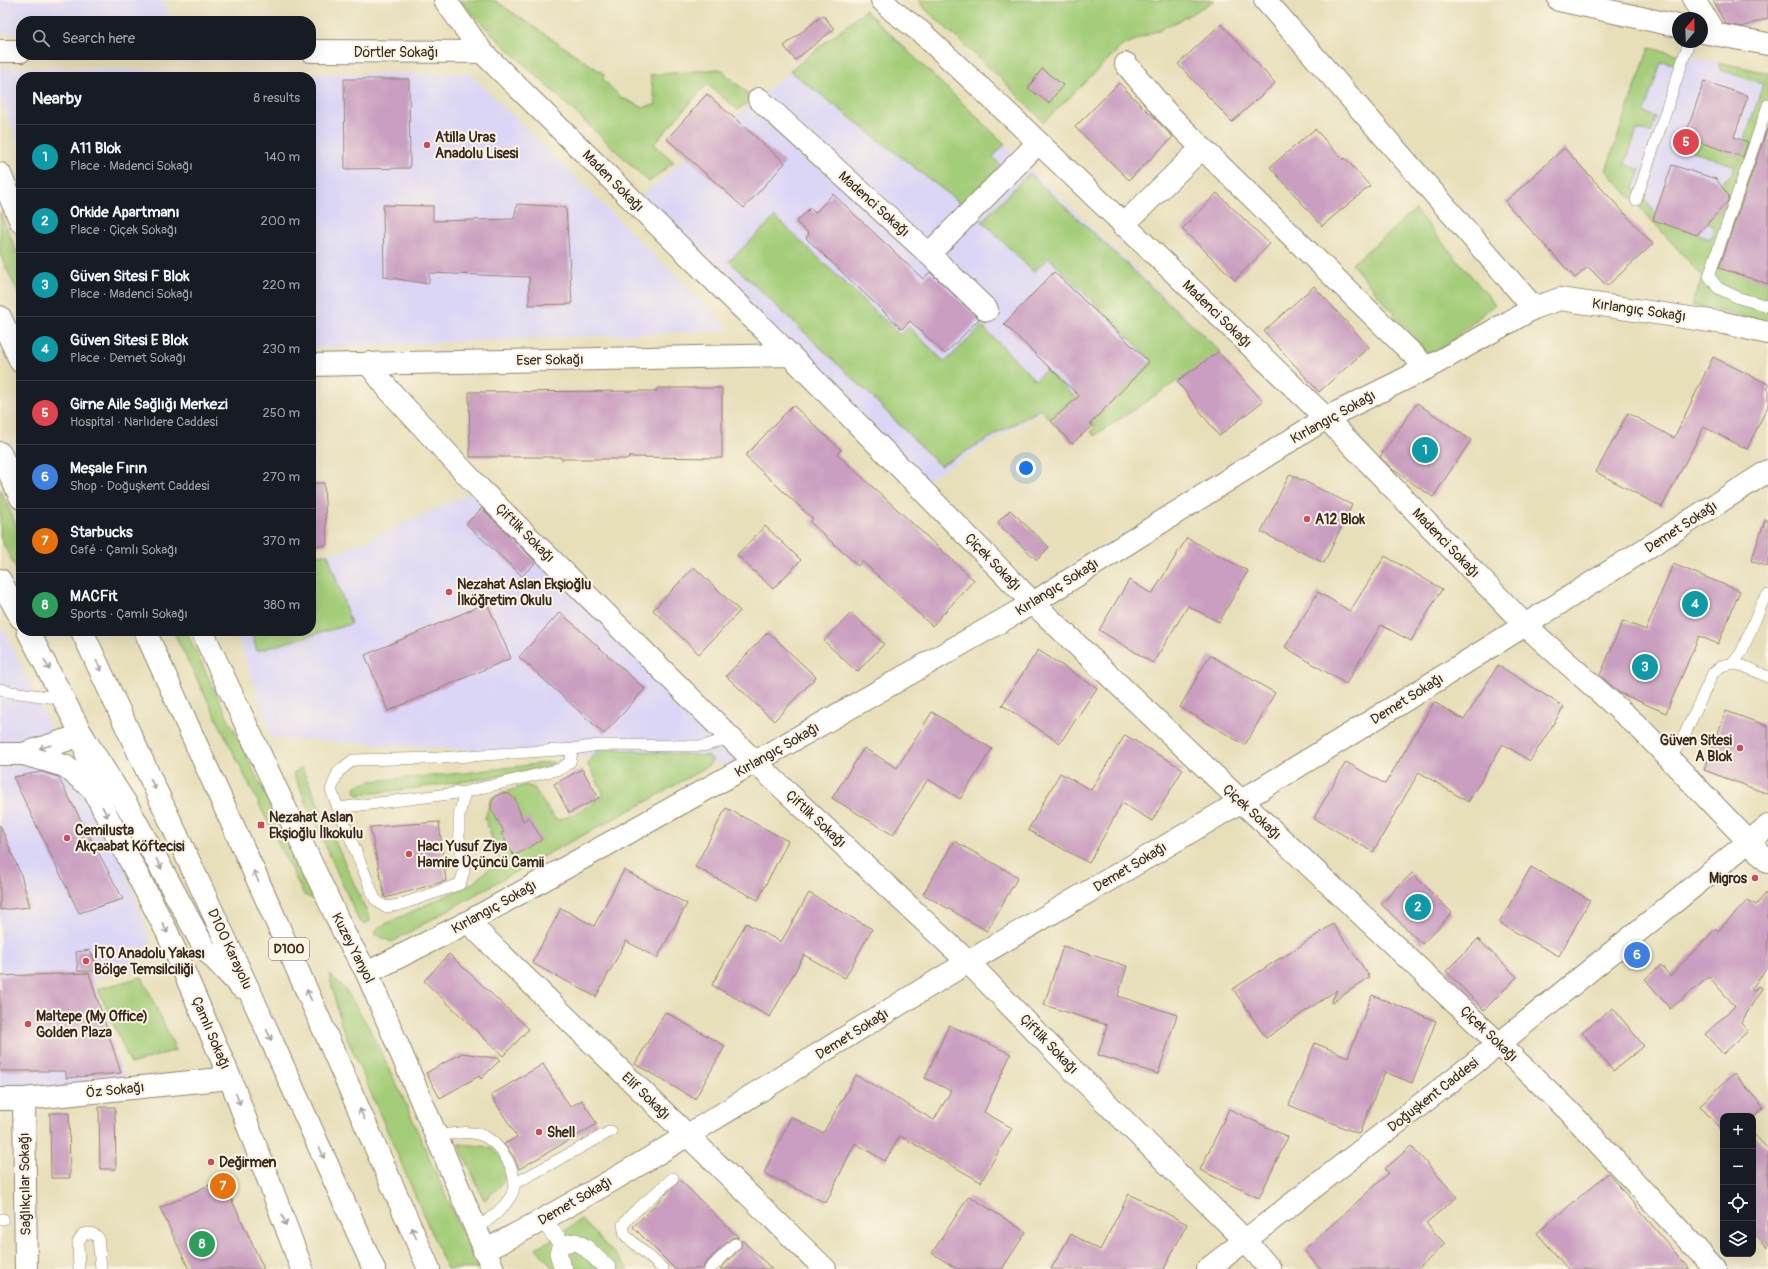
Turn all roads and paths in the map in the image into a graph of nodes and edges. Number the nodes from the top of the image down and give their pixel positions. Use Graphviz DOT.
graph roads {
  1 [pos="444,0"];
  2 [pos="882,0"];
  3 [pos="897,0"];
  4 [pos="906,0"];
  5 [pos="1265,0"];
  6 [pos="1560,0"];
  7 [pos="1694,0"];
  8 [pos="1699,12"];
  9 [pos="1672,25"];
  10 [pos="921,32"];
  11 [pos="1708,33"];
  12 [pos="1768,44"];
  13 [pos="1687,48"];
  14 [pos="0,51"];
  15 [pos="16,51"];
  16 [pos="316,52"];
  17 [pos="482,52"];
  18 [pos="1126,64"];
  19 [pos="759,99"];
  20 [pos="1768,105"];
  21 [pos="1038,143"];
  22 [pos="1202,148"];
  23 [pos="0,174"];
  24 [pos="1636,200"];
  25 [pos="16,211"];
  26 [pos="1123,225"];
  27 [pos="929,254"];
  28 [pos="1768,306"];
  29 [pos="1534,308"];
  30 [pos="987,310"];
  31 [pos="0,317"];
  32 [pos="1768,333"];
  33 [pos="16,351"];
  34 [pos="790,355"];
  35 [pos="368,363"];
  36 [pos="316,365"];
  37 [pos="1427,368"];
  38 [pos="1326,418"];
  39 [pos="0,453"];
  40 [pos="1768,471"];
  41 [pos="16,487"];
  42 [pos="0,580"];
  43 [pos="1768,595"];
  44 [pos="1033,603"];
  45 [pos="16,609"];
  46 [pos="1526,626"];
  47 [pos="31,636"];
  48 [pos="84,636"];
  49 [pos="147,636"];
  50 [pos="204,636"];
  51 [pos="1733,662"];
  52 [pos="1768,677"];
  53 [pos="0,688"];
  54 [pos="65,700"];
  55 [pos="82,735"];
  56 [pos="731,738"];
  57 [pos="573,749"];
  58 [pos="0,754"];
  59 [pos="23,754"];
  60 [pos="1670,758"];
  61 [pos="755,762"];
  62 [pos="93,789"];
  63 [pos="465,792"];
  64 [pos="1241,801"];
  65 [pos="338,808"];
  66 [pos="1768,826"];
  67 [pos="1749,841"];
  68 [pos="1768,862"];
  69 [pos="468,922"];
  70 [pos="968,962"];
  71 [pos="367,974"];
  72 [pos="253,999"];
  73 [pos="1500,1044"];
  74 [pos="230,1078"];
  75 [pos="0,1099"];
  76 [pos="24,1099"];
  77 [pos="611,1131"];
  78 [pos="436,1136"];
  79 [pos="686,1136"];
  80 [pos="673,1178"];
  81 [pos="514,1184"];
  82 [pos="543,1220"];
  83 [pos="475,1230"];
  84 [pos="1245,1240"];
  85 [pos="562,1244"];
  86 [pos="735,1244"];
  87 [pos="489,1260"];
  88 [pos="26,1269"];
  89 [pos="79,1269"];
  90 [pos="101,1269"];
  91 [pos="302,1269"];
  92 [pos="374,1269"];
  93 [pos="429,1269"];
  94 [pos="564,1269"];
  95 [pos="608,1269"];
  96 [pos="662,1269"];
  97 [pos="710,1269"];
  98 [pos="825,1269"];
  99 [pos="1208,1269"];
  100 [pos="1270,1269"];
  101 [pos="1715,1269"];
  1 -- 17 [label="main road, Maden Sokağı"];
  2 -- 10 [label="main road"];
  3 -- 10 [label="main road"];
  4 -- 10 [label="main road"];
  5 -- 29 [label="main road"];
  6 -- 9 [label="main road"];
  7 -- 8 [label="main road"];
  10 -- 21 [label="main road, Madenci Sokağı"];
  11 -- 12 [label="main road"];
  13 -- 24 [label="lane"];
  14 -- 15 [label="main road"];
  16 -- 17 [label="main road, Dörtler Sokağı"];
  17 -- 34 [label="main road, Maden Sokağı"];
  18 -- 22 [label="main road"];
  19 -- 27 [label="main road, Madenci Sokağı"];
  20 -- 28 [label="lane"];
  21 -- 26 [label="main road, Madenci Sokağı"];
  21 -- 27 [label="main road"];
  22 -- 26 [label="main road"];
  22 -- 37 [label="main road"];
  23 -- 25 [label="main road"];
  26 -- 38 [label="main road, Madenci Sokağı"];
  27 -- 30 [label="main road, Madenci Sokağı"];
  29 -- 32 [label="main road, Kırlangıç Sokağı"];
  29 -- 37 [label="main road, Kırlangıç Sokağı"];
  31 -- 33 [label="main road"];
  34 -- 35 [label="main road, Eser Sokağı"];
  34 -- 44 [label="main road, Çiçek Sokağı"];
  35 -- 36 [label="main road, Eser Sokağı"];
  35 -- 56 [label="main road, Çiftlik Sokağı"];
  37 -- 38 [label="main road, Kırlangıç Sokağı"];
  38 -- 44 [label="main road, Kırlangıç Sokağı"];
  38 -- 46 [label="main road, Madenci Sokağı"];
  39 -- 41 [label="main road"];
  40 -- 46 [label="main road, Demet Sokağı"];
  42 -- 45 [label="main road"];
  43 -- 51 [label="lane"];
  44 -- 61 [label="main road, Kırlangıç Sokağı"];
  44 -- 64 [label="main road, Çiçek Sokağı"];
  46 -- 60 [label="main road, Madenci Sokağı"];
  46 -- 64 [label="main road, Demet Sokağı"];
  47 -- 54 [label="main road, one-way"];
  48 -- 72 [label="main road, D100 Karayolu, one-way"];
  93 -- 49 [label="main road, D100, one-way"];
  50 -- 71 [label="main road, Kuzey Yanyol"];
  51 -- 52 [label="lane"];
  51 -- 60 [label="lane"];
  53 -- 54 [label="lane"];
  54 -- 55 [label="main road"];
  55 -- 59 [label="main road, one-way"];
  55 -- 62 [label="main road, Çamlı Sokağı"];
  55 -- 72 [label="main road, one-way"];
  56 -- 57 [label="lane"];
  56 -- 61 [label="main road, Çiftlik Sokağı"];
  57 -- 63 [label="lane"];
  57 -- 65 [label="lane"];
  58 -- 59 [label="main road"];
  59 -- 62 [label="main road"];
  60 -- 67 [label="main road, Madenci Sokağı"];
  61 -- 69 [label="main road, Kırlangıç Sokağı"];
  61 -- 70 [label="main road, Çiftlik Sokağı"];
  62 -- 74 [label="main road, Çamlı Sokağı, one-way"];
  63 -- 65 [label="lane"];
  63 -- 65 [label="lane"];
  64 -- 70 [label="main road, Demet Sokağı"];
  64 -- 73 [label="main road, Çiçek Sokağı"];
  66 -- 67 [label="main road, Doğuşkent Caddesi"];
  67 -- 68 [label="main road, Madenci Sokağı"];
  67 -- 73 [label="main road, Doğuşkent Caddesi"];
  69 -- 71 [label="main road, Kırlangıç Sokağı"];
  69 -- 79 [label="main road, Elif Sokağı"];
  70 -- 79 [label="main road, Demet Sokağı"];
  70 -- 84 [label="main road, Çiftlik Sokağı"];
  71 -- 78 [label="main road, Kuzey Yanyol"];
  72 -- 92 [label="main road, D100 Karayolu, one-way"];
  73 -- 84 [label="main road, Doğuşkent Caddesi"];
  73 -- 101 [label="main road, Çiçek Sokağı"];
  74 -- 76 [label="main road, Öz Sokağı"];
  74 -- 91 [label="main road, Çamlı Sokağı, one-way"];
  75 -- 76 [label="main road, Öz Sokağı"];
  76 -- 88 [label="main road, Sağlıkçılar Sokağı"];
  77 -- 81 [label="lane"];
  78 -- 81 [label="lane"];
  78 -- 83 [label="main road, Kuzey Yanyol"];
  79 -- 82 [label="main road, Demet Sokağı"];
  79 -- 98 [label="main road, Elif Sokağı"];
  80 -- 96 [label="lane"];
  81 -- 83 [label="lane"];
  82 -- 85 [label="street"];
  82 -- 87 [label="main road, Demet Sokağı"];
  83 -- 87 [label="main road, Kuzey Yanyol"];
  84 -- 99 [label="main road, Doğuşkent Caddesi"];
  84 -- 100 [label="main road, Çiftlik Sokağı"];
  85 -- 94 [label="street"];
  85 -- 95 [label="street"];
  86 -- 97 [label="lane"];
  89 -- 90 [label="lane"];
}
